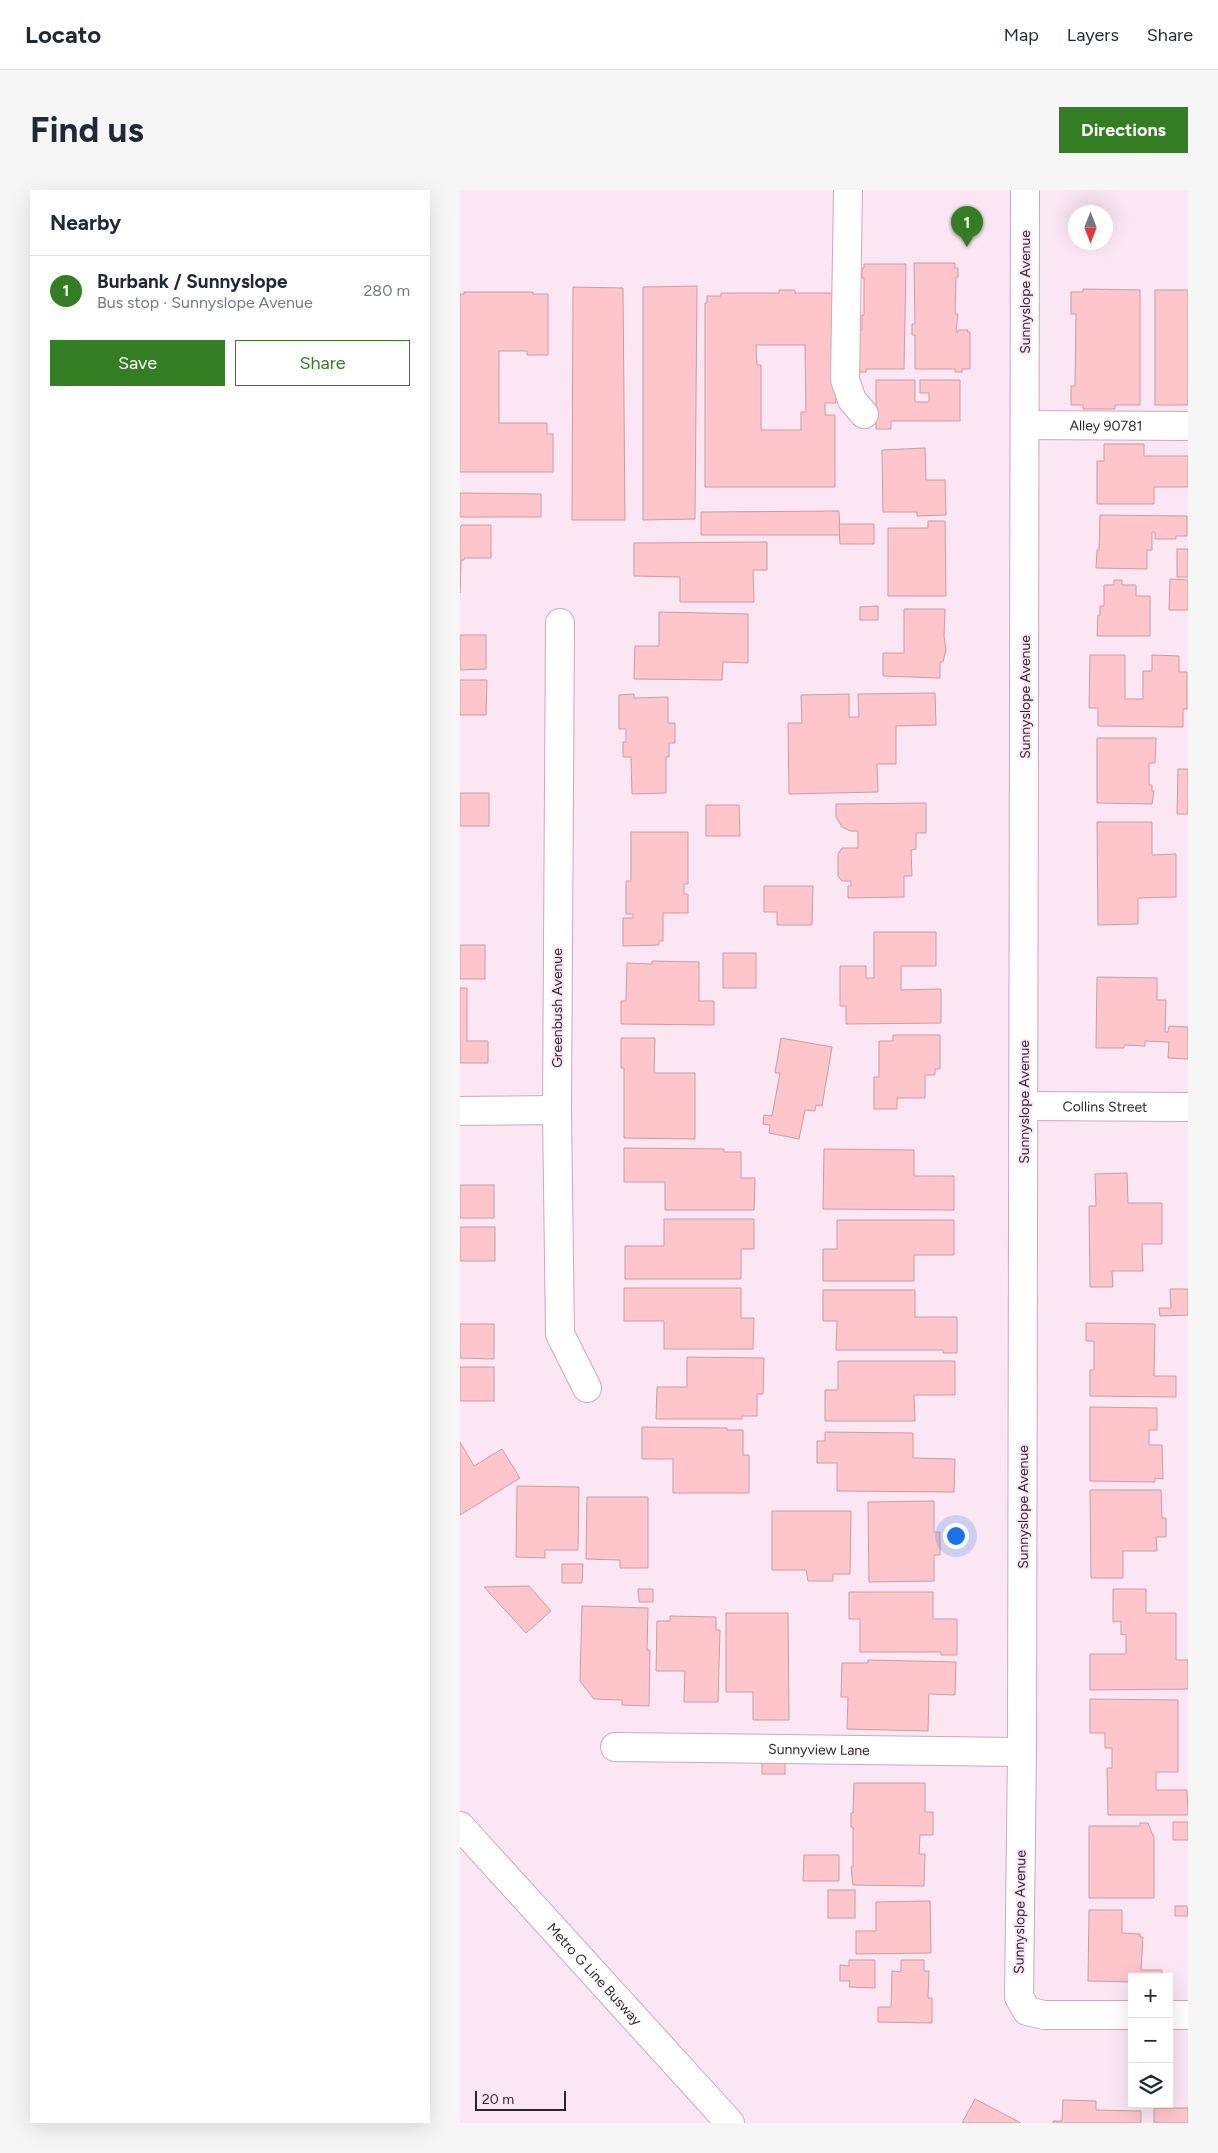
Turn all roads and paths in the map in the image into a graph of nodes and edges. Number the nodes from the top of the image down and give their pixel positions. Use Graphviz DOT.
graph roads {
  1 [pos="848,190"];
  2 [pos="1025,190"];
  3 [pos="864,414"];
  4 [pos="1025,425"];
  5 [pos="1188,426"];
  6 [pos="560,622"];
  7 [pos="1024,1106"];
  8 [pos="1188,1107"];
  9 [pos="557,1110"];
  10 [pos="460,1111"];
  11 [pos="587,1388"];
  12 [pos="615,1747"];
  13 [pos="1022,1752"];
  14 [pos="460,1826"];
  15 [pos="1128,2015"];
  16 [pos="1173,2016"];
  17 [pos="1188,2016"];
  18 [pos="730,2123"];
  1 -- 3 [label="street"];
  2 -- 4 [label="street, Sunnyslope Avenue"];
  4 -- 5 [label="street, Alley 90781"];
  4 -- 7 [label="street, Sunnyslope Avenue"];
  6 -- 9 [label="street, Greenbush Avenue"];
  7 -- 8 [label="street, Collins Street"];
  7 -- 13 [label="street, Sunnyslope Avenue"];
  9 -- 10 [label="street"];
  9 -- 11 [label="street, Greenbush Avenue"];
  12 -- 13 [label="street, Sunnyview Lane"];
  13 -- 15 [label="street, Sunnyslope Avenue"];
  14 -- 18 [label="street, Metro G Line Busway"];
  16 -- 17 [label="street"];
}
